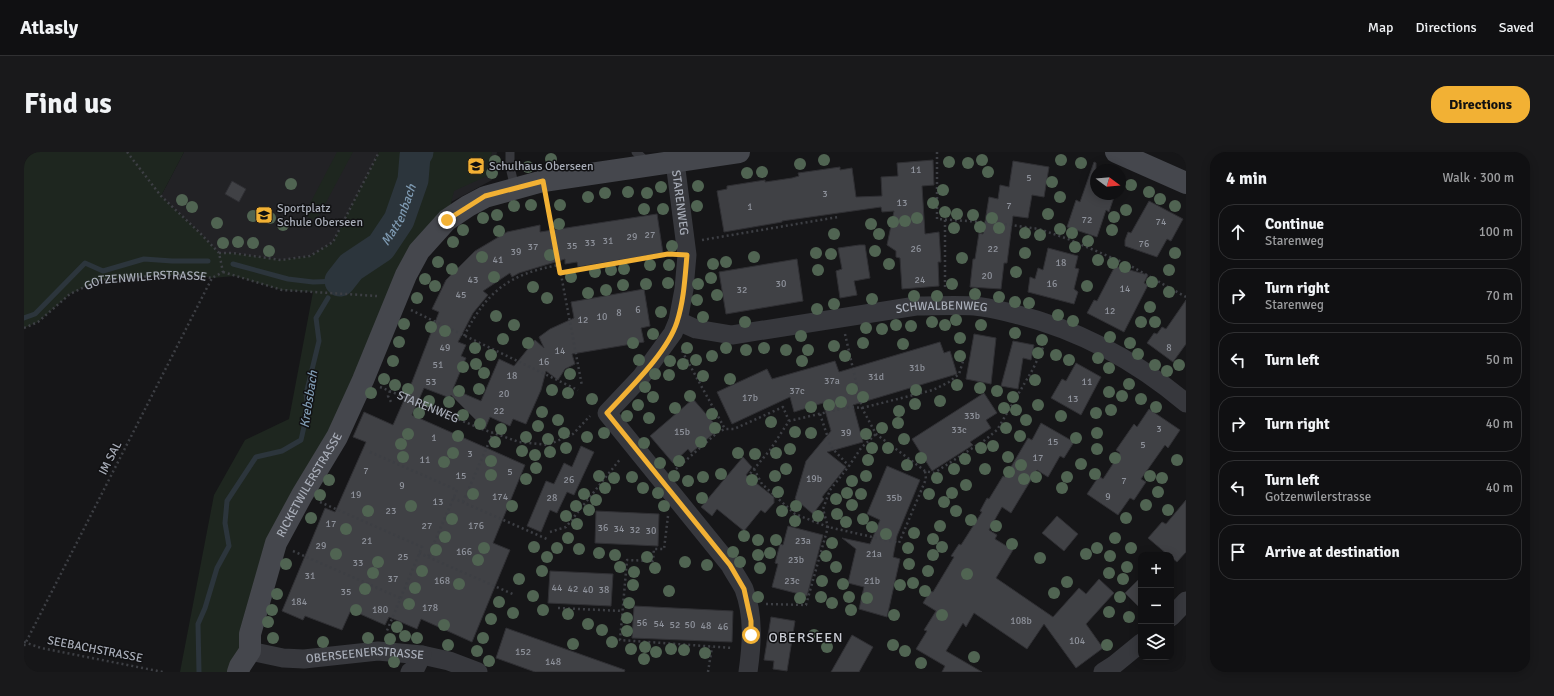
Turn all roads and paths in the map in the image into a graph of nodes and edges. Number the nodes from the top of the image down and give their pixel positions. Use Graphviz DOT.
graph roads {
  1 [pos="127,152"];
  2 [pos="379,152"];
  3 [pos="510,152"];
  4 [pos="738,152"];
  5 [pos="937,152"];
  6 [pos="1124,153"];
  7 [pos="496,158"];
  8 [pos="643,159"];
  9 [pos="675,162"];
  10 [pos="543,181"];
  11 [pos="491,182"];
  12 [pos="1186,183"];
  13 [pos="515,188"];
  14 [pos="838,217"];
  15 [pos="946,220"];
  16 [pos="686,249"];
  17 [pos="219,254"];
  18 [pos="559,265"];
  19 [pos="223,272"];
  20 [pos="560,273"];
  21 [pos="212,278"];
  22 [pos="373,295"];
  23 [pos="1186,297"];
  24 [pos="394,301"];
  25 [pos="945,305"];
  26 [pos="841,318"];
  27 [pos="1054,326"];
  28 [pos="675,327"];
  29 [pos="24,328"];
  30 [pos="464,336"];
  31 [pos="965,355"];
  32 [pos="378,386"];
  33 [pos="582,386"];
  34 [pos="578,390"];
  35 [pos="390,391"];
  36 [pos="391,402"];
  37 [pos="1186,403"];
  38 [pos="862,408"];
  39 [pos="592,414"];
  40 [pos="820,414"];
  41 [pos="788,421"];
  42 [pos="725,429"];
  43 [pos="493,433"];
  44 [pos="876,434"];
  45 [pos="632,445"];
  46 [pos="370,452"];
  47 [pos="849,466"];
  48 [pos="754,469"];
  49 [pos="926,471"];
  50 [pos="662,481"];
  51 [pos="748,483"];
  52 [pos="453,498"];
  53 [pos="320,502"];
  54 [pos="463,502"];
  55 [pos="681,506"];
  56 [pos="828,527"];
  57 [pos="550,532"];
  58 [pos="547,539"];
  59 [pos="276,544"];
  60 [pos="419,553"];
  61 [pos="428,557"];
  62 [pos="515,595"];
  63 [pos="400,598"];
  64 [pos="1186,601"];
  65 [pos="747,603"];
  66 [pos="558,608"];
  67 [pos="623,612"];
  68 [pos="1174,614"];
  69 [pos="25,643"];
  70 [pos="24,646"];
  71 [pos="1138,646"];
  72 [pos="712,647"];
  73 [pos="751,650"];
  74 [pos="250,651"];
  75 [pos="378,651"];
  76 [pos="422,655"];
  77 [pos="163,672"];
  78 [pos="238,672"];
  79 [pos="410,672"];
  80 [pos="478,672"];
  81 [pos="708,672"];
  82 [pos="748,672"];
  83 [pos="1103,672"];
  1 -- 17 [label="path"];
  2 -- 17 [label="path"];
  3 -- 13 [label="lane"];
  4 -- 9 [label="street"];
  5 -- 15 [label="path"];
  6 -- 12 [label="street"];
  7 -- 11 [label="path"];
  8 -- 9 [label="street"];
  8 -- 10 [label="street"];
  9 -- 16 [label="street, STARENWEG"];
  10 -- 13 [label="street"];
  10 -- 18 [label="path"];
  13 -- 24 [label="street"];
  14 -- 16 [label="path"];
  15 -- 23 [label="path"];
  15 -- 25 [label="path"];
  16 -- 20 [label="path"];
  16 -- 28 [label="street, STARENWEG"];
  17 -- 19 [label="path"];
  18 -- 20 [label="path"];
  18 -- 30 [label="path"];
  19 -- 21 [label="path, GOTZENWILERSTRASSE"];
  19 -- 22 [label="path, GOTZENWILERSTRASSE"];
  20 -- 33 [label="path"];
  21 -- 29 [label="path, GOTZENWILERSTRASSE"];
  21 -- 69 [label="path, IM SAL"];
  24 -- 30 [label="path"];
  24 -- 59 [label="street, RICKETWILERSTRASSE"];
  25 -- 26 [label="street, SCHWALBENWEG"];
  25 -- 27 [label="street, SCHWALBENWEG"];
  26 -- 28 [label="street, SCHWALBENWEG"];
  26 -- 38 [label="path"];
  27 -- 37 [label="street, SCHWALBENWEG"];
  27 -- 49 [label="path"];
  28 -- 42 [label="path"];
  28 -- 45 [label="street, STARENWEG"];
  30 -- 34 [label="path"];
  31 -- 38 [label="path"];
  32 -- 35 [label="path, STARENWEG"];
  35 -- 36 [label="path"];
  35 -- 43 [label="path, STARENWEG"];
  38 -- 40 [label="path"];
  38 -- 44 [label="path"];
  39 -- 43 [label="path, STARENWEG"];
  40 -- 41 [label="path"];
  40 -- 47 [label="path"];
  41 -- 42 [label="path"];
  41 -- 48 [label="path"];
  42 -- 50 [label="path"];
  43 -- 54 [label="path"];
  44 -- 47 [label="path"];
  44 -- 49 [label="path"];
  45 -- 50 [label="street, STARENWEG"];
  45 -- 57 [label="path"];
  46 -- 52 [label="path"];
  47 -- 56 [label="path"];
  48 -- 51 [label="path"];
  48 -- 56 [label="path"];
  49 -- 56 [label="path"];
  50 -- 55 [label="street, STARENWEG"];
  52 -- 54 [label="path"];
  52 -- 61 [label="path"];
  53 -- 60 [label="path"];
  54 -- 58 [label="path"];
  55 -- 65 [label="street, STARENWEG"];
  55 -- 67 [label="path"];
  56 -- 65 [label="path"];
  59 -- 63 [label="path"];
  59 -- 74 [label="street, RICKETWILERSTRASSE"];
  60 -- 61 [label="path"];
  60 -- 63 [label="path"];
  61 -- 62 [label="path"];
  63 -- 75 [label="path"];
  64 -- 68 [label="street"];
  65 -- 73 [label="street, STARENWEG"];
  66 -- 67 [label="path"];
  67 -- 72 [label="path"];
  69 -- 70 [label="path, IM SAL"];
  69 -- 77 [label="path, SEEBACHSTRASSE"];
  71 -- 83 [label="street"];
  72 -- 73 [label="path"];
  72 -- 81 [label="path"];
  73 -- 82 [label="street, STARENWEG"];
  74 -- 75 [label="street, OBERSEENERSTRASSE"];
  74 -- 78 [label="street, RICKETWILERSTRASSE"];
  75 -- 76 [label="street, OBERSEENERSTRASSE"];
  76 -- 79 [label="street"];
  76 -- 80 [label="street, OBERSEENERSTRASSE"];
}
